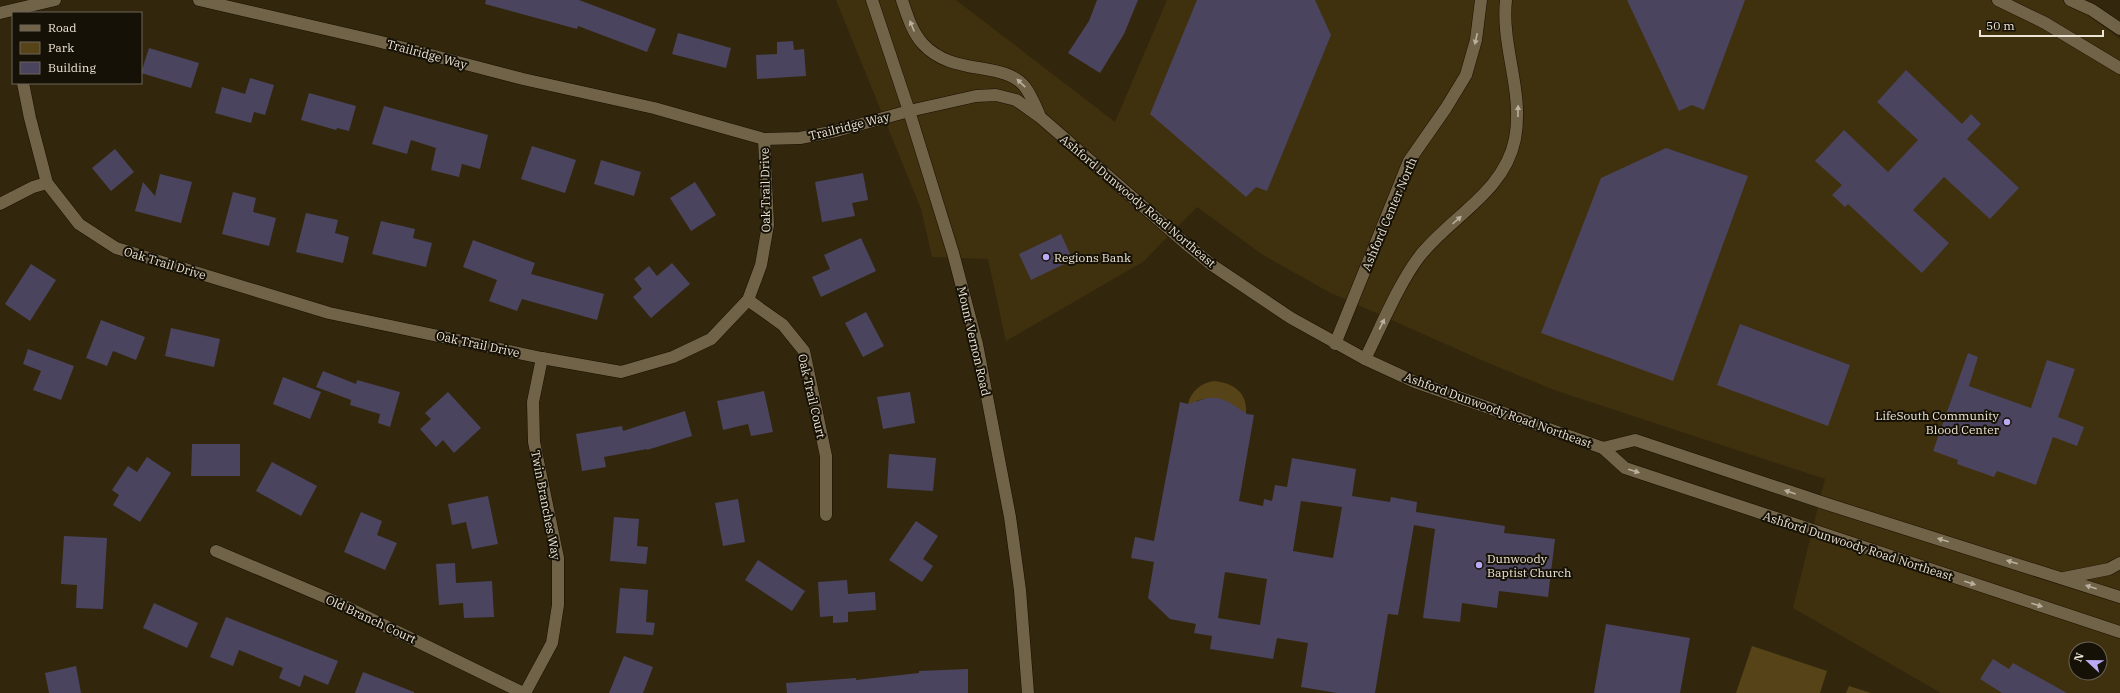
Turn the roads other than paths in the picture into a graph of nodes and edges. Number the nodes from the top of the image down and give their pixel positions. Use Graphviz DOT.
graph roads {
  1 [pos="55,0"];
  2 [pos="199,0"];
  3 [pos="872,0"];
  4 [pos="902,0"];
  5 [pos="1481,0"];
  6 [pos="1506,0"];
  7 [pos="1998,0"];
  8 [pos="2070,0"];
  9 [pos="17,11"];
  10 [pos="0,13"];
  11 [pos="2120,29"];
  12 [pos="2120,68"];
  13 [pos="23,84"];
  14 [pos="654,108"];
  15 [pos="910,111"];
  16 [pos="1040,117"];
  17 [pos="764,139"];
  18 [pos="47,183"];
  19 [pos="0,204"];
  20 [pos="748,300"];
  21 [pos="1335,344"];
  22 [pos="542,358"];
  23 [pos="1365,359"];
  24 [pos="1604,448"];
  25 [pos="826,516"];
  26 [pos="216,551"];
  27 [pos="2120,563"];
  28 [pos="2063,578"];
  29 [pos="2120,597"];
  30 [pos="2120,632"];
  31 [pos="524,693"];
  32 [pos="1028,693"];
  1 -- 9 [label="street"];
  2 -- 14 [label="street, Trailridge Way"];
  3 -- 15 [label="street, Mount Vernon Road"];
  16 -- 4 [label="street, one-way"];
  5 -- 21 [label="street, Ashford Center North, one-way"];
  23 -- 6 [label="street, one-way"];
  7 -- 12 [label="street"];
  8 -- 11 [label="street"];
  9 -- 10 [label="street"];
  13 -- 18 [label="street, Oak Trail Drive"];
  14 -- 17 [label="street, Oak Trail Drive"];
  15 -- 16 [label="street, Ashford Dunwoody Road Northeast"];
  15 -- 17 [label="street, Trailridge Way"];
  15 -- 32 [label="street, Mount Vernon Road"];
  16 -- 21 [label="street, Ashford Dunwoody Road Northeast"];
  17 -- 20 [label="street, Oak Trail Drive"];
  18 -- 19 [label="street"];
  18 -- 22 [label="street, Oak Trail Drive"];
  20 -- 22 [label="street, Oak Trail Drive"];
  20 -- 25 [label="street, Oak Trail Court"];
  21 -- 23 [label="street, Ashford Dunwoody Road Northeast"];
  22 -- 31 [label="street, Twin Branches Way"];
  23 -- 24 [label="street, Ashford Dunwoody Road Northeast"];
  28 -- 24 [label="street, Ashford Dunwoody Road Northeast, one-way"];
  24 -- 30 [label="street, Ashford Dunwoody Road Northeast, one-way"];
  26 -- 31 [label="street, Old Branch Court"];
  27 -- 28 [label="street"];
  29 -- 28 [label="street, Ashford Dunwoody Road Northeast, one-way"];
}
